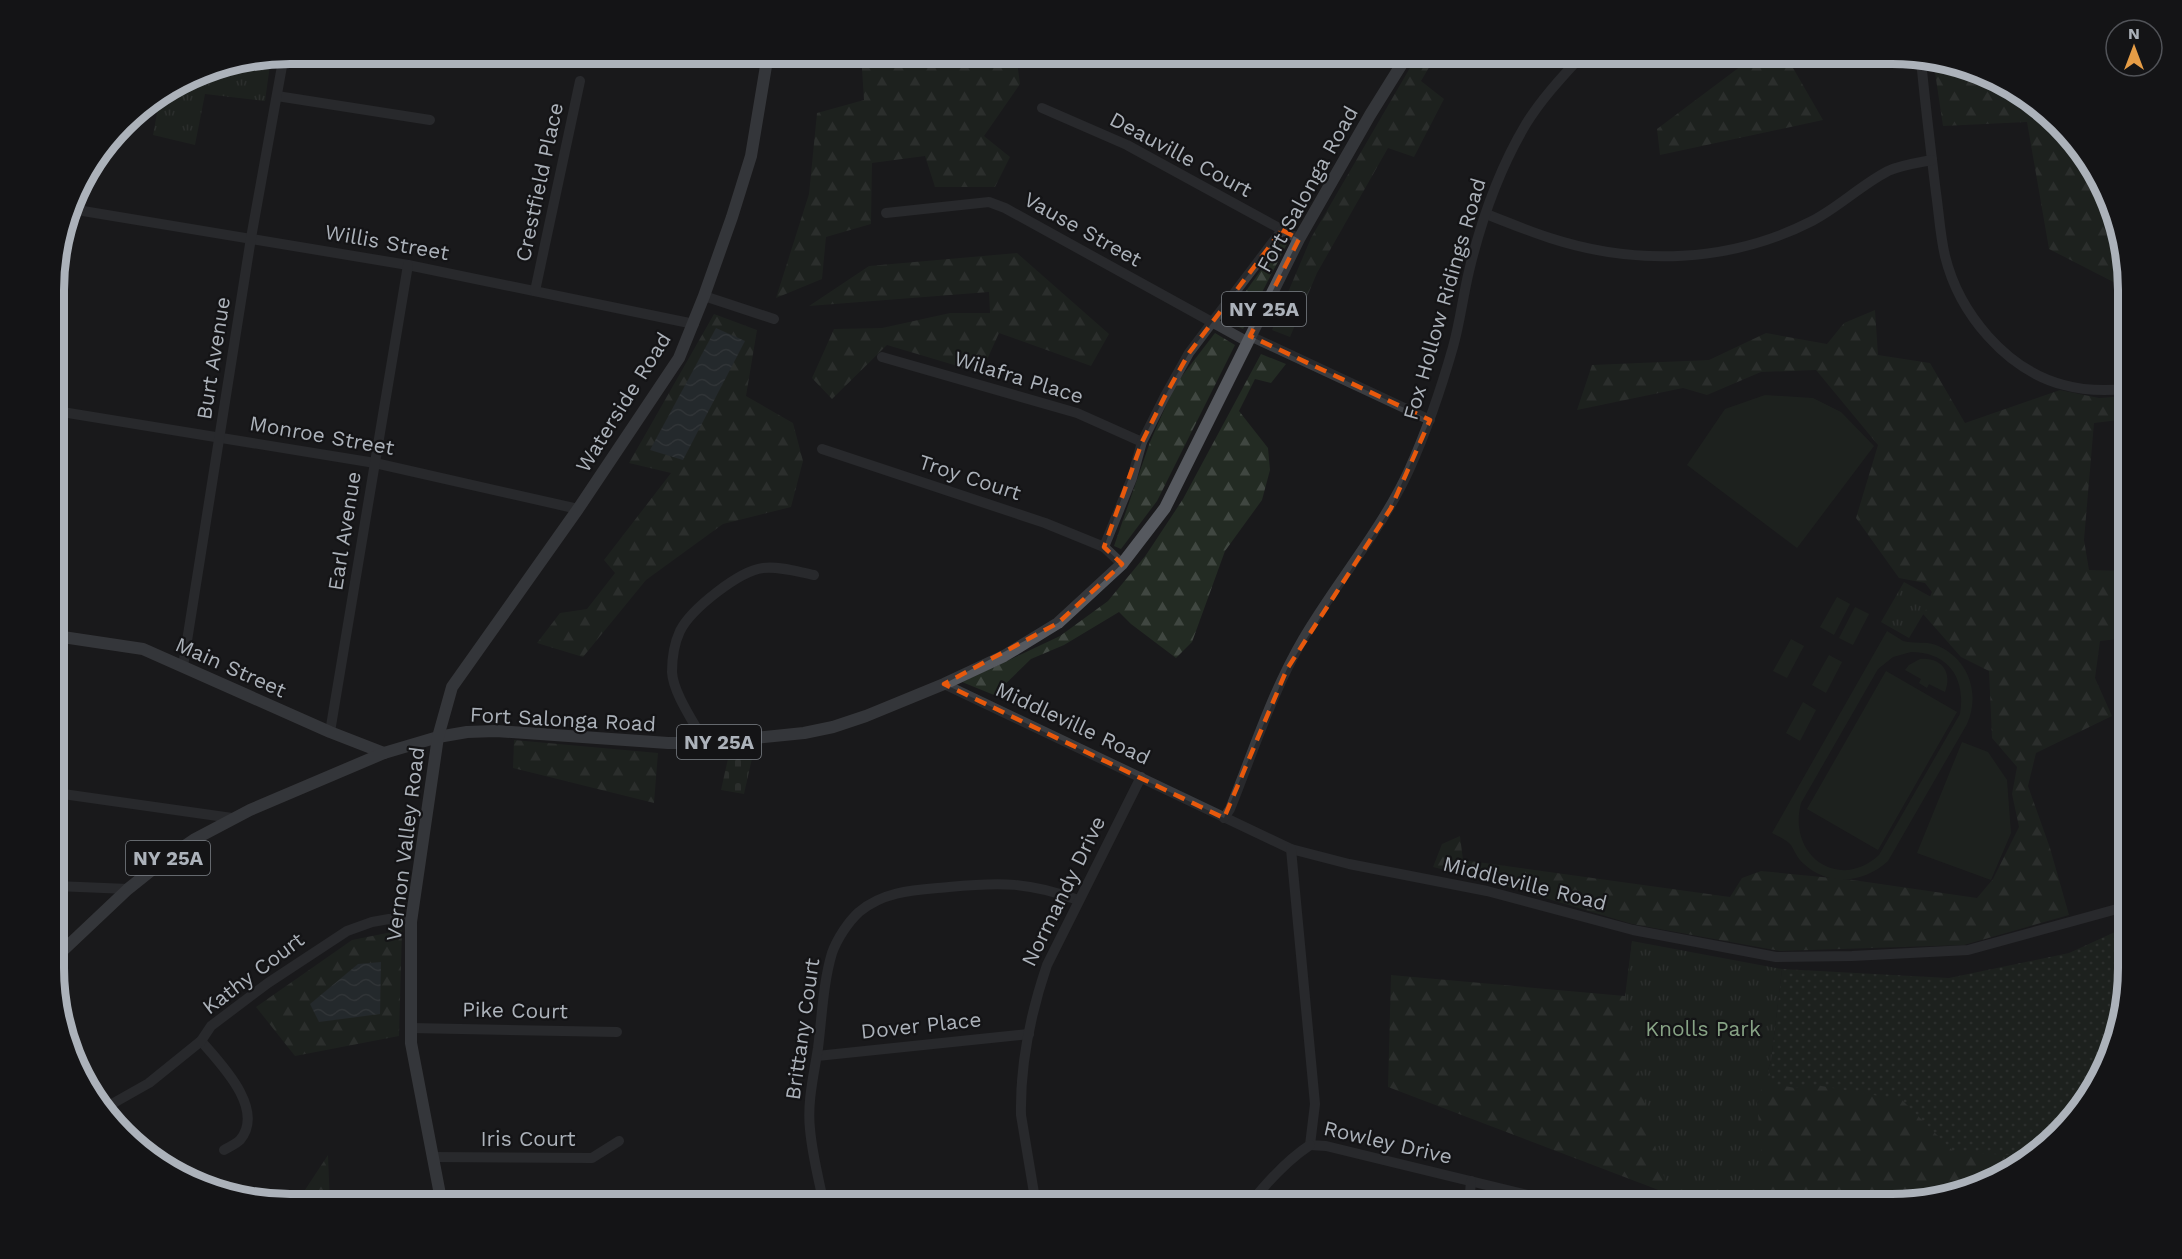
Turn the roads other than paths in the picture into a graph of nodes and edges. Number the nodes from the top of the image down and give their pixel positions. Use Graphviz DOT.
graph roads {
  1 [pos="767,64"];
  2 [pos="1402,64"];
  3 [pos="1574,64"];
  4 [pos="282,65"];
  5 [pos="1921,66"];
  6 [pos="580,81"];
  7 [pos="277,96"];
  8 [pos="1042,108"];
  9 [pos="430,120"];
  10 [pos="1932,160"];
  11 [pos="79,210"];
  12 [pos="886,213"];
  13 [pos="1486,214"];
  14 [pos="1282,230"];
  15 [pos="251,238"];
  16 [pos="1299,239"];
  17 [pos="408,265"];
  18 [pos="536,291"];
  19 [pos="704,296"];
  20 [pos="774,319"];
  21 [pos="694,324"];
  22 [pos="1212,324"];
  23 [pos="1249,339"];
  24 [pos="882,357"];
  25 [pos="2118,390"];
  26 [pos="64,412"];
  27 [pos="1430,420"];
  28 [pos="220,438"];
  29 [pos="1142,442"];
  30 [pos="822,449"];
  31 [pos="375,463"];
  32 [pos="578,509"];
  33 [pos="1104,547"];
  34 [pos="1122,564"];
  35 [pos="814,575"];
  36 [pos="64,637"];
  37 [pos="183,666"];
  38 [pos="944,684"];
  39 [pos="330,732"];
  40 [pos="438,737"];
  41 [pos="705,743"];
  42 [pos="384,753"];
  43 [pos="1141,777"];
  44 [pos="64,794"];
  45 [pos="232,818"];
  46 [pos="1224,818"];
  47 [pos="1291,849"];
  48 [pos="64,886"];
  49 [pos="128,889"];
  50 [pos="1078,900"];
  51 [pos="2118,908"];
  52 [pos="411,922"];
  53 [pos="64,949"];
  54 [pos="411,1028"];
  55 [pos="617,1032"];
  56 [pos="1029,1034"];
  57 [pos="201,1041"];
  58 [pos="817,1056"];
  59 [pos="110,1105"];
  60 [pos="619,1142"];
  61 [pos="1310,1145"];
  62 [pos="224,1150"];
  63 [pos="432,1157"];
  64 [pos="1472,1181"];
  65 [pos="440,1195"];
  66 [pos="822,1195"];
  67 [pos="1034,1195"];
  68 [pos="1258,1195"];
  69 [pos="1470,1195"];
  70 [pos="1529,1195"];
  1 -- 19 [label="main road, Waterside Road"];
  2 -- 16 [label="main road, Fort Salonga Road / NY 25A"];
  3 -- 13 [label="street, Fox Hollow Ridings Road"];
  4 -- 7 [label="street, Burt Avenue"];
  5 -- 10 [label="street"];
  6 -- 18 [label="street, Crestfield Place"];
  7 -- 9 [label="street"];
  7 -- 15 [label="street, Burt Avenue"];
  8 -- 14 [label="street, Deauville Court"];
  10 -- 13 [label="street"];
  10 -- 25 [label="street"];
  11 -- 15 [label="street, Willis Street"];
  12 -- 22 [label="street, Vause Street"];
  13 -- 27 [label="street, Fox Hollow Ridings Road"];
  14 -- 16 [label="street, Deauville Court"];
  14 -- 22 [label="street, Fort Salonga Road"];
  15 -- 17 [label="street, Willis Street"];
  15 -- 28 [label="street, Burt Avenue"];
  16 -- 23 [label="main road, Fort Salonga Road / NY 25A"];
  17 -- 18 [label="street, Willis Street"];
  17 -- 31 [label="street, Earl Avenue"];
  18 -- 21 [label="street, Willis Street"];
  19 -- 20 [label="street"];
  19 -- 21 [label="main road, Waterside Road"];
  21 -- 32 [label="main road, Waterside Road"];
  22 -- 23 [label="street, Vause Street"];
  22 -- 29 [label="street, Fort Salonga Road"];
  23 -- 27 [label="street, Vause Street"];
  23 -- 34 [label="main road, Fort Salonga Road / NY 25A"];
  24 -- 29 [label="street, Wilafra Place"];
  26 -- 28 [label="street, Monroe Street"];
  27 -- 46 [label="street, Fox Hollow Ridings Road"];
  28 -- 31 [label="street, Monroe Street"];
  28 -- 37 [label="street, Burt Avenue"];
  29 -- 33 [label="street, Fort Salonga Road"];
  30 -- 33 [label="street, Troy Court"];
  31 -- 32 [label="street, Monroe Street"];
  31 -- 39 [label="street, Earl Avenue"];
  32 -- 40 [label="main road, Waterside Road"];
  33 -- 34 [label="street"];
  34 -- 38 [label="main road, Fort Salonga Road / NY 25A"];
  35 -- 41 [label="street"];
  36 -- 37 [label="main road, Main Street"];
  37 -- 39 [label="main road, Main Street"];
  38 -- 41 [label="main road, Fort Salonga Road / NY 25A"];
  38 -- 43 [label="street, Middleville Road"];
  39 -- 42 [label="main road, Main Street"];
  40 -- 41 [label="main road, Fort Salonga Road / NY 25A"];
  40 -- 42 [label="main road, Fort Salonga Road / NY 25A"];
  40 -- 52 [label="main road, Vernon Valley Road"];
  42 -- 45 [label="main road, Fort Salonga Road / NY 25A"];
  43 -- 46 [label="street, Middleville Road"];
  43 -- 50 [label="street, Normandy Drive"];
  44 -- 45 [label="street"];
  45 -- 49 [label="main road, Fort Salonga Road / NY 25A"];
  46 -- 47 [label="street, Middleville Road"];
  47 -- 51 [label="street, Middleville Road"];
  47 -- 61 [label="street, Rowley Drive"];
  48 -- 49 [label="street"];
  49 -- 53 [label="main road, Fort Salonga Road / NY 25A"];
  50 -- 56 [label="street, Normandy Drive"];
  50 -- 58 [label="street, Brittany Court"];
  52 -- 54 [label="main road, Vernon Valley Road"];
  52 -- 57 [label="street, Kathy Court"];
  54 -- 55 [label="street, Pike Court"];
  54 -- 63 [label="main road, Vernon Valley Road"];
  56 -- 58 [label="street, Dover Place"];
  56 -- 67 [label="street, Normandy Drive"];
  57 -- 59 [label="street, Kathy Court"];
  57 -- 62 [label="street"];
  58 -- 66 [label="street, Brittany Court"];
  60 -- 63 [label="street, Iris Court"];
  61 -- 64 [label="street, Rowley Drive"];
  61 -- 68 [label="street"];
  63 -- 65 [label="main road, Vernon Valley Road"];
  64 -- 69 [label="street"];
  64 -- 70 [label="street, Rowley Drive"];
}
